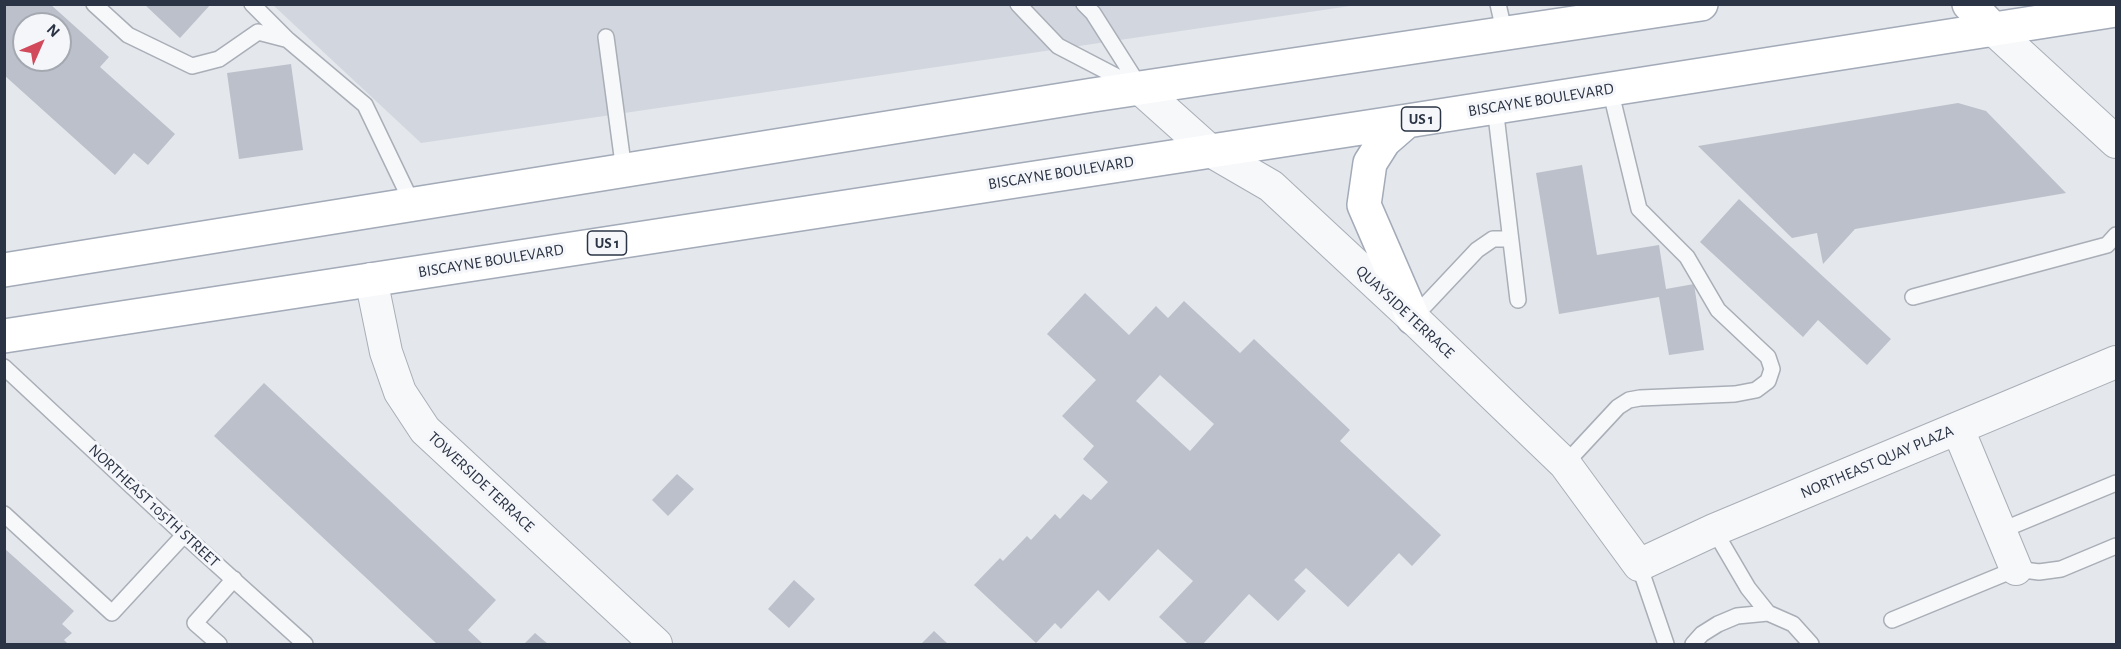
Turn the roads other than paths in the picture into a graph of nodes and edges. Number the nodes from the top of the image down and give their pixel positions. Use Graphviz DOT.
graph roads {
  1 [pos="94,4"];
  2 [pos="252,4"];
  3 [pos="1018,4"];
  4 [pos="1084,4"];
  5 [pos="1701,4"];
  6 [pos="1969,4"];
  7 [pos="2116,10"];
  8 [pos="1502,20"];
  9 [pos="1993,28"];
  10 [pos="606,36"];
  11 [pos="288,40"];
  12 [pos="1610,89"];
  13 [pos="1142,90"];
  14 [pos="1494,107"];
  15 [pos="1407,121"];
  16 [pos="2116,142"];
  17 [pos="1209,150"];
  18 [pos="624,171"];
  19 [pos="413,205"];
  20 [pos="2116,235"];
  21 [pos="1510,239"];
  22 [pos="4,270"];
  23 [pos="372,279"];
  24 [pos="1913,297"];
  25 [pos="1518,300"];
  26 [pos="1413,318"];
  27 [pos="4,336"];
  28 [pos="2116,362"];
  29 [pos="4,367"];
  30 [pos="1958,429"];
  31 [pos="1565,464"];
  32 [pos="2116,483"];
  33 [pos="4,514"];
  34 [pos="1714,530"];
  35 [pos="2000,531"];
  36 [pos="184,535"];
  37 [pos="2116,546"];
  38 [pos="1640,565"];
  39 [pos="2016,568"];
  40 [pos="234,579"];
  41 [pos="1768,613"];
  42 [pos="1892,620"];
  43 [pos="219,645"];
  44 [pos="305,645"];
  45 [pos="656,645"];
  46 [pos="1666,645"];
  47 [pos="1693,645"];
  48 [pos="1811,645"];
  1 -- 11 [label="lane"];
  2 -- 11 [label="lane"];
  3 -- 13 [label="lane"];
  4 -- 13 [label="lane"];
  5 -- 8 [label="main road"];
  6 -- 9 [label="main road"];
  7 -- 9 [label="main road, BISCAYNE BOULEVARD / US 1"];
  8 -- 13 [label="main road"];
  9 -- 12 [label="main road, BISCAYNE BOULEVARD / US 1"];
  9 -- 16 [label="street"];
  10 -- 18 [label="lane"];
  11 -- 19 [label="lane"];
  12 -- 14 [label="main road, BISCAYNE BOULEVARD / US 1"];
  12 -- 31 [label="lane"];
  13 -- 17 [label="street, QUAYSIDE TERRACE"];
  13 -- 18 [label="main road"];
  14 -- 15 [label="main road, BISCAYNE BOULEVARD / US 1"];
  14 -- 21 [label="lane"];
  15 -- 17 [label="main road, BISCAYNE BOULEVARD / US 1"];
  15 -- 26 [label="main road"];
  17 -- 23 [label="main road, BISCAYNE BOULEVARD / US 1"];
  17 -- 26 [label="street, QUAYSIDE TERRACE"];
  18 -- 19 [label="main road"];
  19 -- 22 [label="main road"];
  20 -- 24 [label="lane"];
  21 -- 25 [label="lane"];
  21 -- 26 [label="lane"];
  23 -- 27 [label="main road, BISCAYNE BOULEVARD / US 1"];
  23 -- 45 [label="street, TOWERSIDE TERRACE"];
  26 -- 31 [label="street, QUAYSIDE TERRACE"];
  28 -- 30 [label="street, NORTHEAST QUAY PLAZA"];
  29 -- 36 [label="lane, NORTHEAST 105TH STREET"];
  30 -- 34 [label="street, NORTHEAST QUAY PLAZA"];
  30 -- 35 [label="street"];
  31 -- 38 [label="street, QUAYSIDE TERRACE"];
  32 -- 35 [label="lane"];
  33 -- 36 [label="lane"];
  34 -- 38 [label="street, NORTHEAST QUAY PLAZA"];
  34 -- 41 [label="lane"];
  35 -- 39 [label="street"];
  36 -- 40 [label="lane, NORTHEAST 105TH STREET"];
  37 -- 39 [label="lane"];
  38 -- 46 [label="lane"];
  39 -- 42 [label="lane"];
  40 -- 43 [label="lane"];
  40 -- 44 [label="lane, NORTHEAST 105TH STREET"];
  41 -- 47 [label="lane"];
  41 -- 48 [label="lane"];
}
